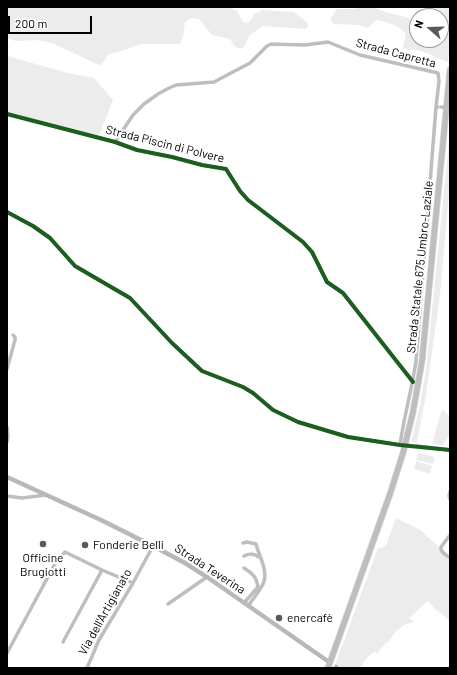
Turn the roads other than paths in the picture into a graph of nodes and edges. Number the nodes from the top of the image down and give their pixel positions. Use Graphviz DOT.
graph roads {
  1 [pos="450,70"];
  2 [pos="438,107"];
  3 [pos="450,107"];
  4 [pos="7,114"];
  5 [pos="115,142"];
  6 [pos="7,212"];
  7 [pos="13,335"];
  8 [pos="7,369"];
  9 [pos="413,382"];
  10 [pos="7,427"];
  11 [pos="7,442"];
  12 [pos="417,446"];
  13 [pos="450,450"];
  14 [pos="7,476"];
  15 [pos="450,492"];
  16 [pos="46,495"];
  17 [pos="7,496"];
  18 [pos="450,499"];
  19 [pos="450,535"];
  20 [pos="243,543"];
  21 [pos="153,546"];
  22 [pos="244,556"];
  23 [pos="260,558"];
  24 [pos="450,558"];
  25 [pos="244,568"];
  26 [pos="102,570"];
  27 [pos="208,577"];
  28 [pos="133,583"];
  29 [pos="168,604"];
  30 [pos="246,604"];
  31 [pos="63,642"];
  32 [pos="7,653"];
  33 [pos="328,665"];
  34 [pos="87,668"];
  35 [pos="335,668"];
  1 -- 33 [label="highway, Strada Statale 675 Umbro-Laziale"];
  2 -- 3 [label="street, bridge"];
  2 -- 5 [label="street, Strada Capretta"];
  2 -- 9 [label="street, Strada Capretta"];
  3 -- 35 [label="highway, Strada Statale 675 Umbro-Laziale"];
  4 -- 5 [label="street, Strada Piscin di Polvere"];
  5 -- 9 [label="street, Strada Piscin di Polvere"];
  6 -- 9 [label="street, Strada Capretta"];
  7 -- 8 [label="street"];
  10 -- 11 [label="street"];
  12 -- 13 [label="street"];
  14 -- 16 [label="main road, Strada Teverina"];
  15 -- 18 [label="street"];
  16 -- 17 [label="street"];
  16 -- 21 [label="main road, Strada Teverina"];
  19 -- 24 [label="street"];
  20 -- 23 [label="street"];
  21 -- 27 [label="main road, Strada Teverina"];
  21 -- 28 [label="street, Via dell'Artigianato"];
  22 -- 23 [label="street"];
  23 -- 30 [label="street"];
  25 -- 30 [label="street"];
  26 -- 28 [label="street"];
  26 -- 31 [label="street"];
  26 -- 32 [label="street"];
  27 -- 29 [label="street"];
  27 -- 30 [label="main road, Strada Teverina"];
  28 -- 34 [label="street, Via dell'Artigianato"];
  30 -- 33 [label="main road, Strada Teverina"];
}
